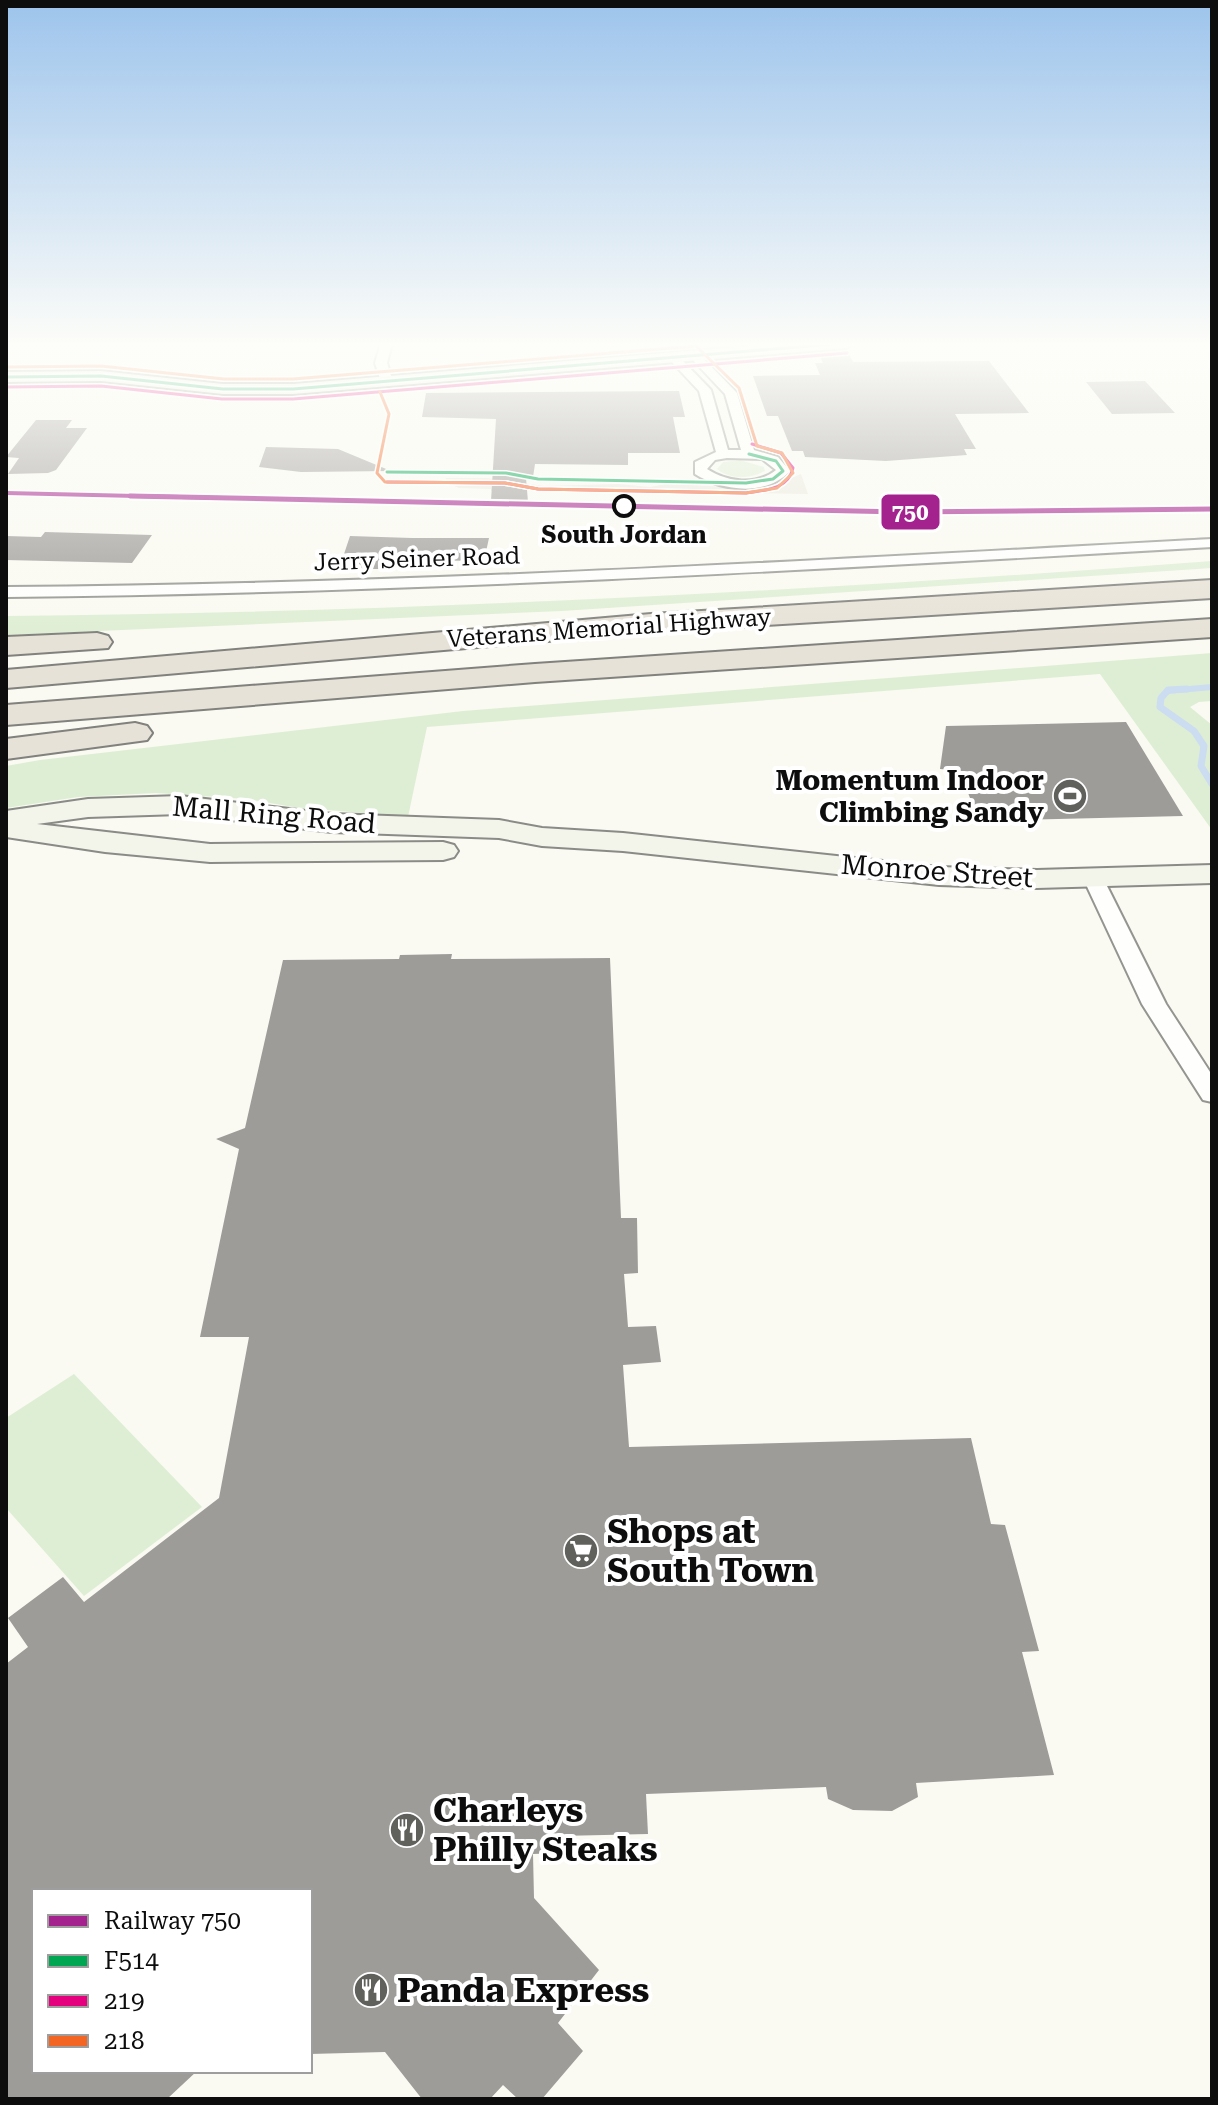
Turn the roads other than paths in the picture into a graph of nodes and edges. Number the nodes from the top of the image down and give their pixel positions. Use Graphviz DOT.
graph roads {
  1 [pos="719,441"];
  2 [pos="745,441"];
  3 [pos="749,454"];
  4 [pos="723,455"];
  5 [pos="1212,543"];
  6 [pos="1212,589"];
  7 [pos="6,592"];
  8 [pos="651,623"];
  9 [pos="1212,628"];
  10 [pos="6,646"];
  11 [pos="897,649"];
  12 [pos="6,679"];
  13 [pos="6,715"];
  14 [pos="6,749"];
  15 [pos="6,820"];
  16 [pos="6,828"];
  17 [pos="542,837"];
  18 [pos="105,843"];
  19 [pos="6,844"];
  20 [pos="662,846"];
  21 [pos="1212,874"];
  22 [pos="1093,878"];
  23 [pos="1212,1094"];
  1 -- 4 [label="street"];
  2 -- 3 [label="street"];
  3 -- 4 [label="street"];
  3 -- 4 [label="street"];
  5 -- 7 [label="street, Jerry Seiner Road"];
  6 -- 8 [label="highway, Veterans Memorial Highway"];
  8 -- 10 [label="highway"];
  8 -- 12 [label="highway, Veterans Memorial Highway"];
  9 -- 11 [label="highway, Veterans Memorial Highway"];
  11 -- 13 [label="highway, Veterans Memorial Highway"];
  11 -- 14 [label="highway"];
  15 -- 17 [label="street, Mall Ring Road"];
  16 -- 18 [label="street, Mall Ring Road"];
  17 -- 18 [label="street, Mall Ring Road"];
  17 -- 20 [label="street, Mall Ring Road"];
  18 -- 19 [label="street, Mall Ring Road"];
  20 -- 22 [label="street, Monroe Street"];
  21 -- 22 [label="street, Monroe Street"];
  22 -- 23 [label="street"];
}
